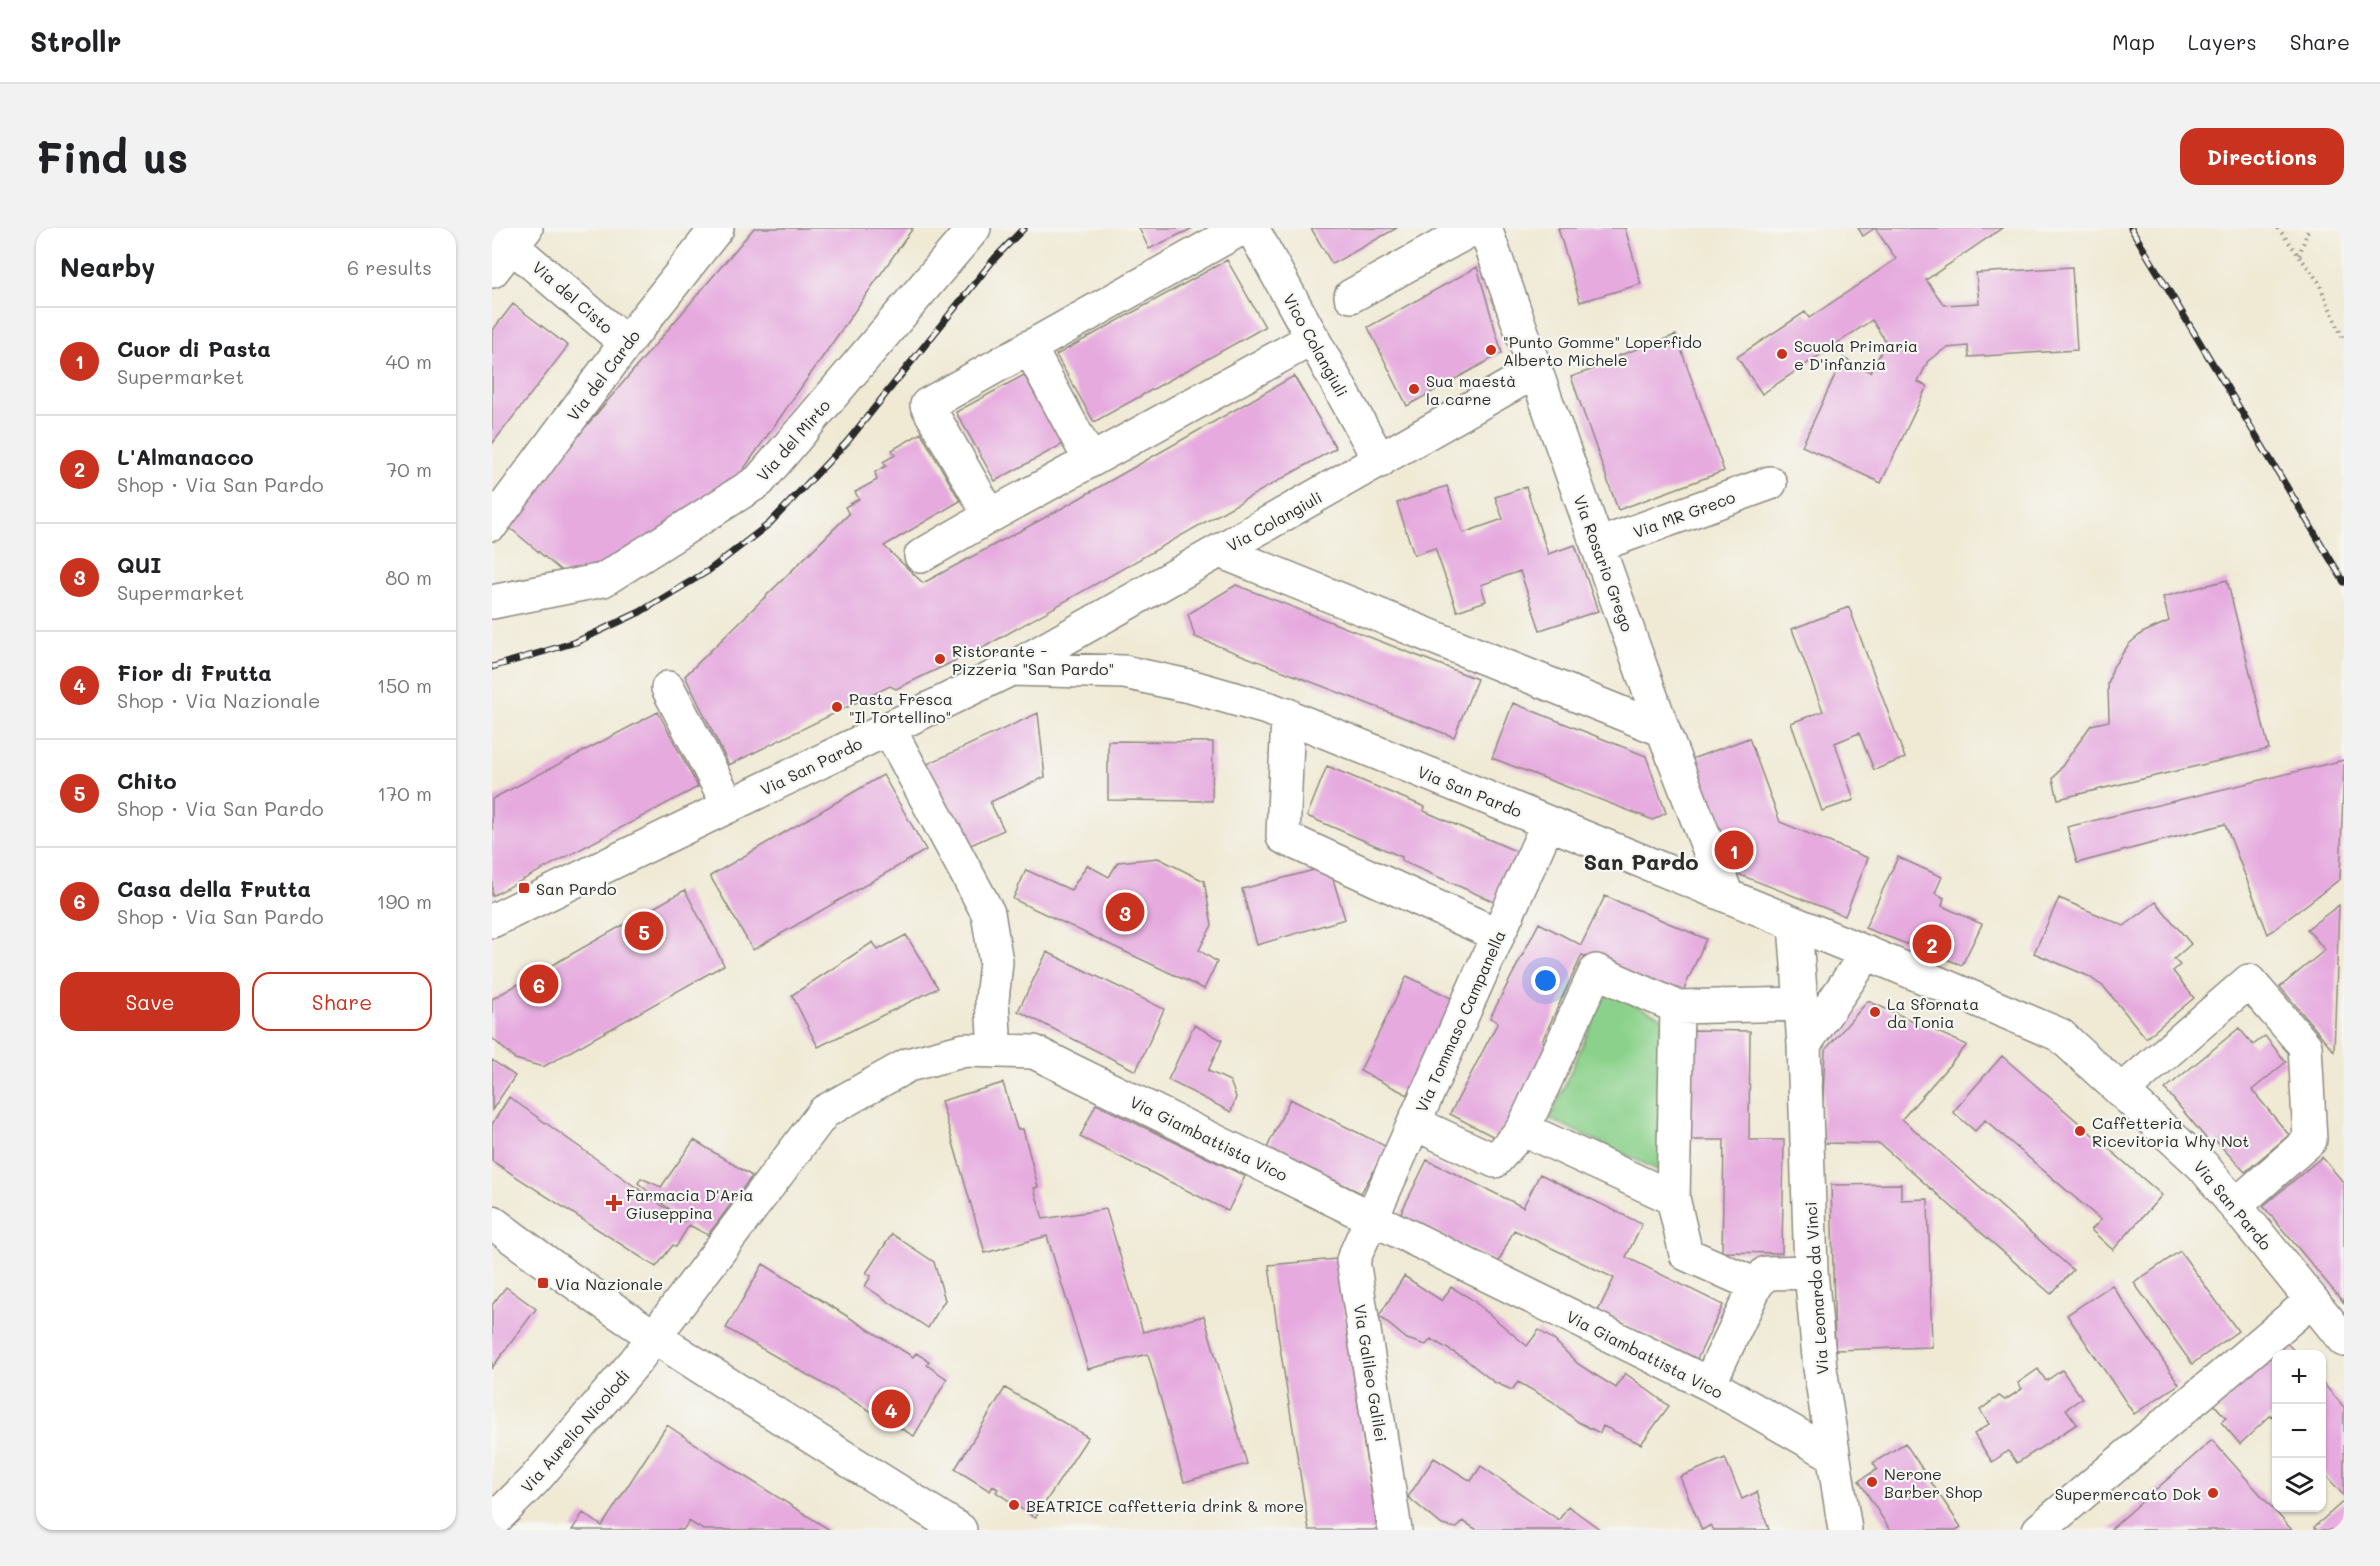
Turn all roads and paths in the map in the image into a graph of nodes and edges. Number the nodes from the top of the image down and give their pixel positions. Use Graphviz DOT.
graph roads {
  1 [pos="717,228"];
  2 [pos="974,228"];
  3 [pos="1242,228"];
  4 [pos="1252,228"];
  5 [pos="1474,228"];
  6 [pos="1485,228"];
  7 [pos="2278,228"];
  8 [pos="2310,228"];
  9 [pos="510,234"];
  10 [pos="2299,255"];
  11 [pos="492,271"];
  12 [pos="1351,296"];
  13 [pos="1313,338"];
  14 [pos="2344,341"];
  15 [pos="626,343"];
  16 [pos="1029,347"];
  17 [pos="1536,371"];
  18 [pos="1090,460"];
  19 [pos="1380,461"];
  20 [pos="1770,483"];
  21 [pos="990,516"];
  22 [pos="492,524"];
  23 [pos="1598,545"];
  24 [pos="1220,550"];
  25 [pos="921,556"];
  26 [pos="492,602"];
  27 [pos="1011,669"];
  28 [pos="668,688"];
  29 [pos="1288,715"];
  30 [pos="889,729"];
  31 [pos="1663,730"];
  32 [pos="729,806"];
  33 [pos="1548,823"];
  34 [pos="1727,896"];
  35 [pos="492,921"];
  36 [pos="1795,924"];
  37 [pos="1498,935"];
  38 [pos="1867,953"];
  39 [pos="1801,1004"];
  40 [pos="1677,1007"];
  41 [pos="1804,1045"];
  42 [pos="995,1051"];
  43 [pos="2122,1091"];
  44 [pos="1414,1123"];
  45 [pos="1523,1130"];
  46 [pos="1673,1198"];
  47 [pos="2235,1206"];
  48 [pos="1372,1219"];
  49 [pos="492,1222"];
  50 [pos="1811,1272"];
  51 [pos="1756,1285"];
  52 [pos="2311,1301"];
  53 [pos="654,1336"];
  54 [pos="2344,1340"];
  55 [pos="1709,1384"];
  56 [pos="1833,1455"];
  57 [pos="492,1522"];
  58 [pos="960,1530"];
  59 [pos="1395,1530"];
  60 [pos="1845,1530"];
  61 [pos="2039,1530"];
  1 -- 15 [label="street, Via del Cardo"];
  2 -- 26 [label="street, Via del Mirto"];
  3 -- 16 [label="street"];
  4 -- 13 [label="street, Vico Colangiuli"];
  5 -- 12 [label="street"];
  6 -- 17 [label="street, Via Rosario Grego"];
  7 -- 10 [label="path"];
  8 -- 10 [label="path"];
  9 -- 11 [label="street"];
  9 -- 15 [label="street, Via del Cisto"];
  10 -- 14 [label="path"];
  13 -- 18 [label="street"];
  13 -- 19 [label="street, Vico Colangiuli"];
  15 -- 22 [label="street, Via del Cardo"];
  16 -- 18 [label="street"];
  16 -- 21 [label="street"];
  17 -- 19 [label="street, Via Colangiuli"];
  17 -- 23 [label="street, Via Rosario Grego"];
  18 -- 21 [label="street"];
  19 -- 24 [label="street, Via Colangiuli"];
  20 -- 23 [label="street, Via MR Greco"];
  21 -- 25 [label="street"];
  23 -- 31 [label="street, Via Rosario Grego"];
  24 -- 27 [label="street, Via Colangiuli"];
  24 -- 31 [label="street"];
  27 -- 29 [label="street, Via San Pardo"];
  27 -- 30 [label="street, Via San Pardo"];
  28 -- 32 [label="street"];
  29 -- 33 [label="street, Via San Pardo"];
  29 -- 37 [label="street"];
  30 -- 32 [label="street, Via San Pardo"];
  30 -- 42 [label="street"];
  31 -- 34 [label="street, Via Rosario Grego"];
  32 -- 35 [label="street, Via San Pardo"];
  33 -- 34 [label="street, Via San Pardo"];
  33 -- 37 [label="street, Via Tommaso Campanella"];
  34 -- 36 [label="street, Via San Pardo"];
  36 -- 38 [label="street, Via San Pardo"];
  36 -- 39 [label="street, Via Leonardo da Vinci"];
  37 -- 44 [label="street, Via Tommaso Campanella"];
  38 -- 41 [label="street"];
  38 -- 43 [label="street, Via San Pardo"];
  39 -- 40 [label="street"];
  39 -- 41 [label="street, Via Leonardo da Vinci"];
  40 -- 45 [label="street"];
  40 -- 46 [label="street"];
  41 -- 50 [label="street, Via Leonardo da Vinci"];
  42 -- 48 [label="street, Via Giambattista Vico"];
  42 -- 53 [label="street, Via Giambattista Vico"];
  43 -- 47 [label="street, Via San Pardo"];
  43 -- 47 [label="street"];
  44 -- 45 [label="street"];
  44 -- 48 [label="street, Via Tommaso Campanella"];
  45 -- 46 [label="street"];
  46 -- 51 [label="street"];
  47 -- 52 [label="street, Via San Pardo"];
  48 -- 55 [label="street, Via Giambattista Vico"];
  48 -- 59 [label="street, Via Galileo Galilei"];
  49 -- 53 [label="street"];
  50 -- 51 [label="street"];
  50 -- 56 [label="street, Via Leonardo da Vinci"];
  51 -- 55 [label="street"];
  52 -- 54 [label="street, Via San Pardo"];
  52 -- 61 [label="street"];
  53 -- 57 [label="street, Via Aurelio Nicolodi"];
  53 -- 58 [label="street"];
  55 -- 56 [label="street, Via Giambattista Vico"];
  56 -- 60 [label="street, Via Leonardo da Vinci"];
}
